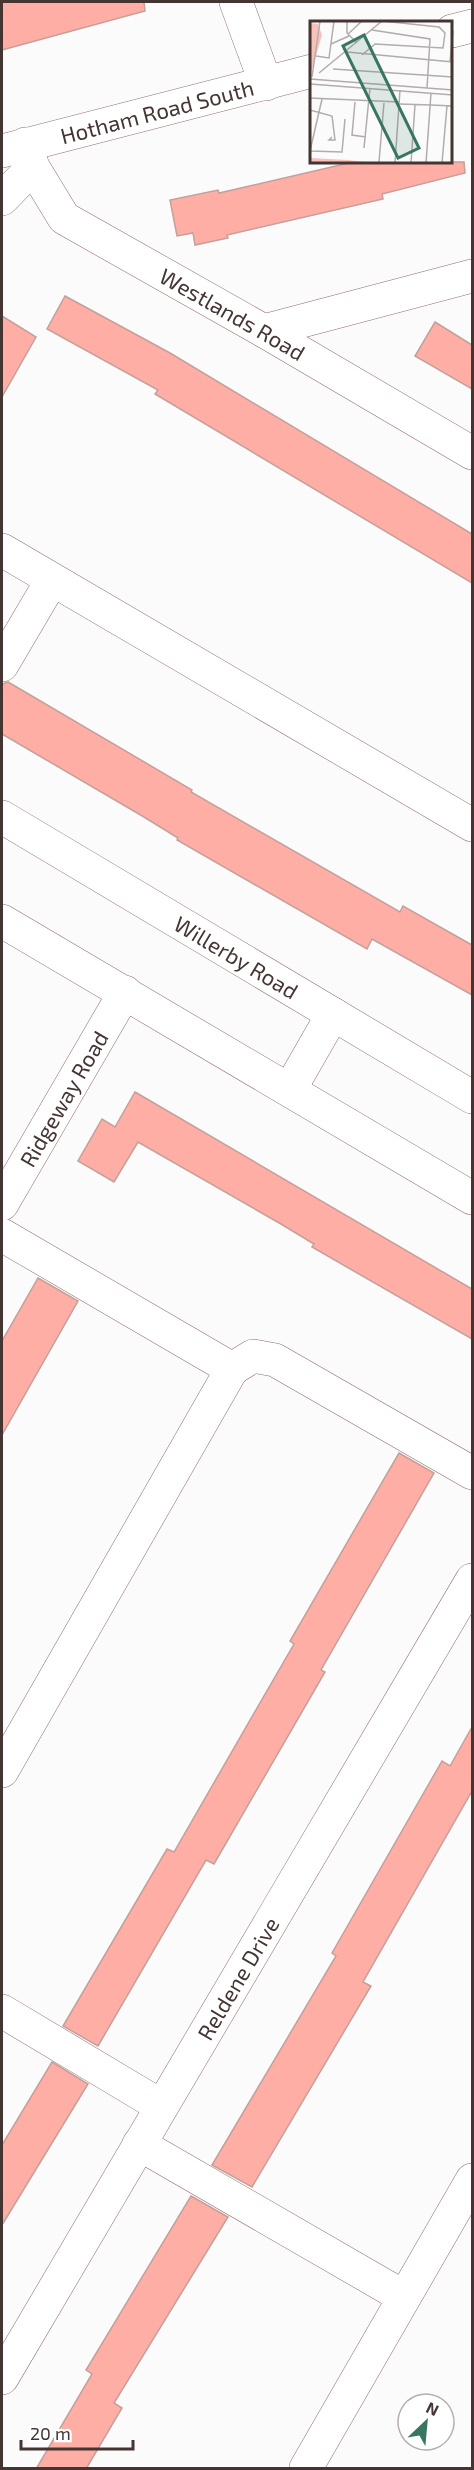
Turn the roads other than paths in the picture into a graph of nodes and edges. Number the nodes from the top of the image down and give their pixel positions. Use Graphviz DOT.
graph roads {
  1 [pos="236,2"];
  2 [pos="472,26"];
  3 [pos="453,32"];
  4 [pos="310,72"];
  5 [pos="266,84"];
  6 [pos="20,154"];
  7 [pos="2,199"];
  8 [pos="472,276"];
  9 [pos="264,331"];
  10 [pos="472,453"];
  11 [pos="2,550"];
  12 [pos="52,580"];
  13 [pos="2,665"];
  14 [pos="2,818"];
  15 [pos="472,825"];
  16 [pos="2,921"];
  17 [pos="125,992"];
  18 [pos="333,1014"];
  19 [pos="290,1089"];
  20 [pos="472,1097"];
  21 [pos="472,1198"];
  22 [pos="2,1204"];
  23 [pos="2,1235"];
  24 [pos="232,1369"];
  25 [pos="472,1473"];
  26 [pos="472,1580"];
  27 [pos="2,1771"];
  28 [pos="2,2011"];
  29 [pos="161,2106"];
  30 [pos="139,2144"];
  31 [pos="472,2180"];
  32 [pos="404,2297"];
  33 [pos="2,2378"];
  34 [pos="306,2469"];
  1 -- 5 [label="street"];
  2 -- 3 [label="street"];
  4 -- 5 [label="street, Hotham Road South"];
  5 -- 6 [label="street, Hotham Road South"];
  6 -- 7 [label="street"];
  6 -- 9 [label="street, Westlands Road"];
  8 -- 9 [label="street"];
  9 -- 10 [label="street, Westlands Road"];
  11 -- 12 [label="street"];
  12 -- 13 [label="street"];
  12 -- 15 [label="street"];
  14 -- 18 [label="street, Willerby Road"];
  16 -- 17 [label="street"];
  17 -- 19 [label="street"];
  17 -- 22 [label="street, Ridgeway Road"];
  18 -- 19 [label="street"];
  18 -- 20 [label="street, Willerby Road"];
  19 -- 21 [label="street"];
  23 -- 24 [label="street"];
  24 -- 25 [label="street"];
  24 -- 27 [label="street"];
  26 -- 29 [label="street, Reldene Drive"];
  28 -- 29 [label="street"];
  29 -- 30 [label="street, Reldene Drive"];
  30 -- 32 [label="street"];
  30 -- 33 [label="street, Reldene Drive"];
  31 -- 32 [label="street"];
  32 -- 34 [label="street"];
}
